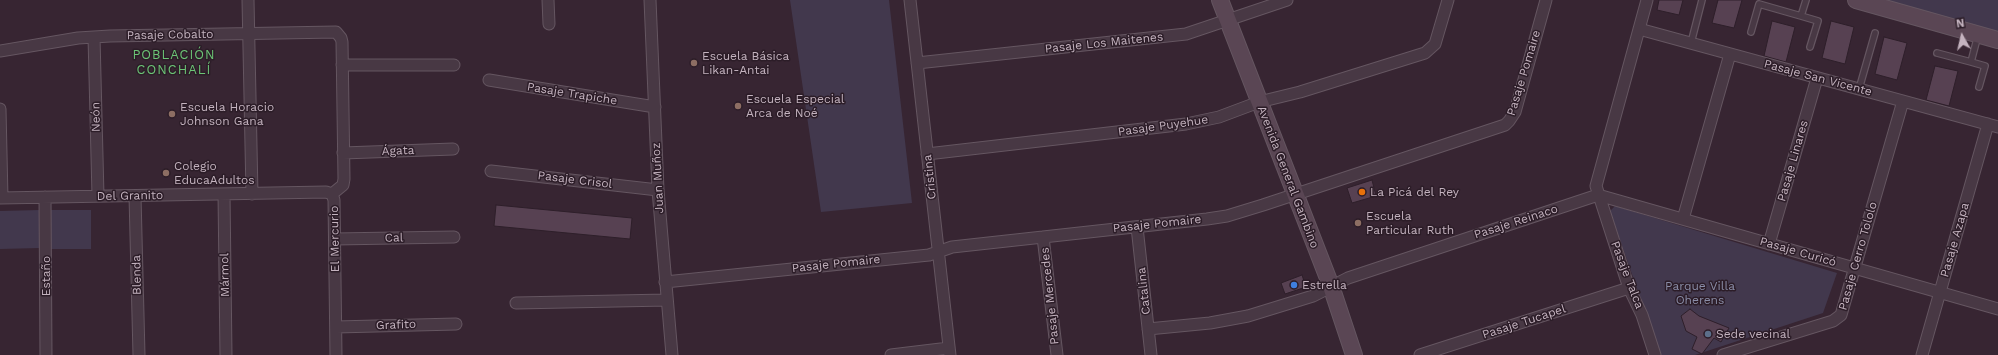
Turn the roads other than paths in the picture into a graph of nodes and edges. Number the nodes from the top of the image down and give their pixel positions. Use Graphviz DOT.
graph roads {
  1 [pos="248,0"];
  2 [pos="548,0"];
  3 [pos="650,0"];
  4 [pos="910,0"];
  5 [pos="1220,0"];
  6 [pos="1286,0"];
  7 [pos="1448,0"];
  8 [pos="1546,0"];
  9 [pos="1647,0"];
  10 [pos="1702,0"];
  11 [pos="1806,0"];
  12 [pos="1856,0"];
  13 [pos="1801,16"];
  14 [pos="1228,20"];
  15 [pos="549,24"];
  16 [pos="1639,29"];
  17 [pos="1751,32"];
  18 [pos="1875,32"];
  19 [pos="249,34"];
  20 [pos="339,34"];
  21 [pos="1978,35"];
  22 [pos="94,37"];
  23 [pos="1998,40"];
  24 [pos="1691,43"];
  25 [pos="1810,48"];
  26 [pos="0,50"];
  27 [pos="1936,53"];
  28 [pos="1730,54"];
  29 [pos="1971,62"];
  30 [pos="917,63"];
  31 [pos="342,65"];
  32 [pos="454,65"];
  33 [pos="1817,78"];
  34 [pos="489,80"];
  35 [pos="1979,87"];
  36 [pos="1859,89"];
  37 [pos="1903,101"];
  38 [pos="1259,102"];
  39 [pos="655,107"];
  40 [pos="0,109"];
  41 [pos="1993,126"];
  42 [pos="453,149"];
  43 [pos="343,153"];
  44 [pos="927,154"];
  45 [pos="491,171"];
  46 [pos="658,190"];
  47 [pos="224,194"];
  48 [pos="252,194"];
  49 [pos="332,194"];
  50 [pos="1294,194"];
  51 [pos="1598,195"];
  52 [pos="98,196"];
  53 [pos="135,196"];
  54 [pos="45,197"];
  55 [pos="1,198"];
  56 [pos="1683,219"];
  57 [pos="1137,227"];
  58 [pos="454,237"];
  59 [pos="1043,237"];
  60 [pos="335,240"];
  61 [pos="1769,244"];
  62 [pos="938,252"];
  63 [pos="1855,268"];
  64 [pos="665,282"];
  65 [pos="1330,286"];
  66 [pos="1629,288"];
  67 [pos="1940,292"];
  68 [pos="667,300"];
  69 [pos="516,303"];
  70 [pos="1998,309"];
  71 [pos="456,324"];
  72 [pos="336,327"];
  73 [pos="1148,330"];
  74 [pos="949,352"];
  75 [pos="46,355"];
  76 [pos="139,355"];
  77 [pos="226,355"];
  78 [pos="336,355"];
  79 [pos="672,355"];
  80 [pos="891,355"];
  81 [pos="1057,355"];
  82 [pos="1151,355"];
  83 [pos="1354,355"];
  84 [pos="1420,355"];
  85 [pos="1655,355"];
  86 [pos="1723,355"];
  87 [pos="1922,355"];
  1 -- 19 [label="street"];
  2 -- 15 [label="street"];
  3 -- 39 [label="street, Juan Muñoz"];
  4 -- 30 [label="street, Cristina"];
  5 -- 14 [label="street, Avenida General Gambino"];
  6 -- 14 [label="street, Pasaje Los Maitenes"];
  7 -- 38 [label="street, Pasaje Puyehue"];
  8 -- 50 [label="street, Pasaje Pomaire"];
  9 -- 16 [label="street"];
  10 -- 24 [label="lane"];
  11 -- 13 [label="lane"];
  12 -- 21 [label="street"];
  13 -- 17 [label="lane"];
  13 -- 25 [label="lane"];
  14 -- 30 [label="street, Pasaje Los Maitenes"];
  14 -- 38 [label="street, Avenida General Gambino"];
  16 -- 24 [label="street, Pasaje San Vicente"];
  16 -- 51 [label="street"];
  18 -- 36 [label="lane"];
  19 -- 20 [label="street, Pasaje Cobalto"];
  19 -- 22 [label="street, Pasaje Cobalto"];
  19 -- 48 [label="street"];
  20 -- 31 [label="street, El Mercurio"];
  21 -- 23 [label="street"];
  21 -- 29 [label="lane"];
  22 -- 26 [label="street, Pasaje Cobalto"];
  22 -- 52 [label="street, Neón"];
  24 -- 28 [label="street, Pasaje San Vicente"];
  27 -- 29 [label="lane"];
  28 -- 33 [label="street, Pasaje San Vicente"];
  28 -- 56 [label="street"];
  29 -- 35 [label="lane"];
  30 -- 44 [label="street, Cristina"];
  31 -- 32 [label="street"];
  31 -- 43 [label="street, El Mercurio"];
  33 -- 36 [label="street, Pasaje San Vicente"];
  33 -- 61 [label="street, Pasaje Linares"];
  34 -- 39 [label="street, Pasaje Trapiche"];
  36 -- 37 [label="street, Pasaje San Vicente"];
  37 -- 41 [label="street, Pasaje San Vicente"];
  37 -- 63 [label="street, Pasaje Cerro Tololo"];
  38 -- 44 [label="street, Pasaje Puyehue"];
  38 -- 50 [label="street, Avenida General Gambino"];
  39 -- 46 [label="street, Juan Muñoz"];
  40 -- 55 [label="street"];
  41 -- 67 [label="street, Pasaje Azapa"];
  42 -- 43 [label="street, Ágata"];
  43 -- 49 [label="street, El Mercurio"];
  44 -- 62 [label="street, Cristina"];
  45 -- 46 [label="street, Pasaje Crisol"];
  46 -- 64 [label="street, Juan Muñoz"];
  47 -- 48 [label="street, Del Granito"];
  47 -- 53 [label="street, Del Granito"];
  47 -- 77 [label="street, Mármol"];
  48 -- 49 [label="street, Del Granito"];
  49 -- 60 [label="street, El Mercurio"];
  50 -- 57 [label="street, Pasaje Pomaire"];
  50 -- 65 [label="street, Avenida General Gambino"];
  51 -- 56 [label="street, Pasaje Curicó"];
  51 -- 65 [label="street, Pasaje Reinaco"];
  51 -- 66 [label="street, Pasaje Talca"];
  52 -- 53 [label="street, Del Granito"];
  52 -- 54 [label="street, Del Granito"];
  53 -- 76 [label="street, Blenda"];
  54 -- 55 [label="street, Del Granito"];
  54 -- 75 [label="street, Estaño"];
  56 -- 61 [label="street, Pasaje Curicó"];
  57 -- 59 [label="street, Pasaje Pomaire"];
  57 -- 73 [label="street, Catalina"];
  58 -- 60 [label="street, Cal"];
  59 -- 62 [label="street, Pasaje Pomaire"];
  59 -- 81 [label="street, Pasaje Mercedes"];
  60 -- 72 [label="street, El Mercurio"];
  61 -- 63 [label="street, Pasaje Curicó"];
  62 -- 64 [label="street, Pasaje Pomaire"];
  62 -- 74 [label="street, Cristina"];
  63 -- 67 [label="street, Pasaje Curicó"];
  63 -- 86 [label="street, Pasaje Cerro Tololo"];
  64 -- 68 [label="street, Juan Muñoz"];
  65 -- 73 [label="street, Pasaje Reinaco"];
  65 -- 83 [label="street, Avenida General Gambino"];
  66 -- 84 [label="street, Pasaje Tucapel"];
  66 -- 85 [label="street, Pasaje Talca"];
  67 -- 70 [label="street, Pasaje Curicó"];
  67 -- 87 [label="street, Pasaje Azapa"];
  68 -- 69 [label="street"];
  68 -- 79 [label="street, Juan Muñoz"];
  71 -- 72 [label="street, Grafito"];
  72 -- 78 [label="street, El Mercurio"];
  73 -- 82 [label="street, Catalina"];
  74 -- 80 [label="street"];
}
